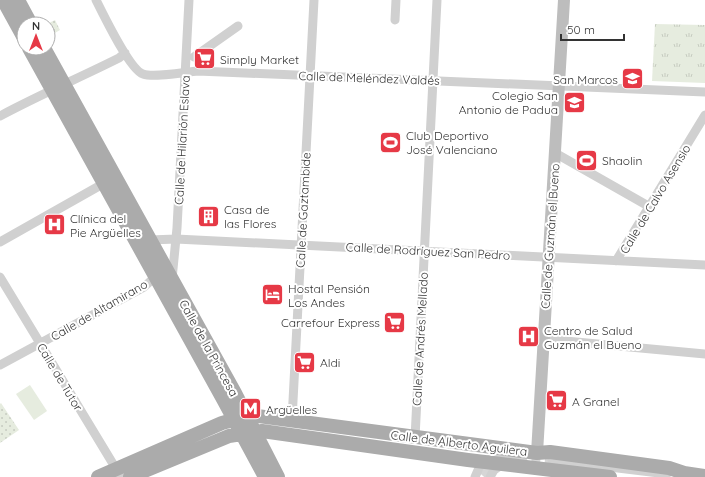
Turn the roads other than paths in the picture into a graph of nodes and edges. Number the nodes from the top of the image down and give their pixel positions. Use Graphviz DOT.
graph roads {
  1 [pos="3,0"];
  2 [pos="18,0"];
  3 [pos="96,0"];
  4 [pos="189,0"];
  5 [pos="314,0"];
  6 [pos="396,0"];
  7 [pos="437,0"];
  8 [pos="564,0"];
  9 [pos="26,16"];
  10 [pos="395,20"];
  11 [pos="16,24"];
  12 [pos="238,26"];
  13 [pos="125,53"];
  14 [pos="35,56"];
  15 [pos="47,56"];
  16 [pos="194,57"];
  17 [pos="185,72"];
  18 [pos="311,76"];
  19 [pos="433,81"];
  20 [pos="559,86"];
  21 [pos="58,88"];
  22 [pos="705,92"];
  23 [pos="0,116"];
  24 [pos="705,116"];
  25 [pos="555,153"];
  26 [pos="109,180"];
  27 [pos="650,207"];
  28 [pos="176,239"];
  29 [pos="0,242"];
  30 [pos="146,244"];
  31 [pos="301,245"];
  32 [pos="425,251"];
  33 [pos="549,258"];
  34 [pos="616,261"];
  35 [pos="705,265"];
  36 [pos="156,276"];
  37 [pos="0,277"];
  38 [pos="172,279"];
  39 [pos="544,339"];
  40 [pos="40,343"];
  41 [pos="705,354"];
  42 [pos="0,365"];
  43 [pos="240,417"];
  44 [pos="292,420"];
  45 [pos="247,432"];
  46 [pos="415,438"];
  47 [pos="537,453"];
  48 [pos="515,455"];
  49 [pos="502,464"];
  50 [pos="549,465"];
  51 [pos="118,473"];
  52 [pos="482,474"];
  53 [pos="684,474"];
  54 [pos="705,476"];
  55 [pos="98,477"];
  56 [pos="130,477"];
  57 [pos="265,477"];
  58 [pos="278,477"];
  59 [pos="610,477"];
  1 -- 11 [label="main road"];
  2 -- 9 [label="main road"];
  3 -- 13 [label="street, Calle de Meléndez Valdés"];
  4 -- 17 [label="street, Calle de Hilarión Eslava"];
  5 -- 18 [label="street, Calle de Gaztambide"];
  6 -- 10 [label="street"];
  7 -- 19 [label="street, Calle de Andrés Mellado"];
  8 -- 20 [label="street, Calle de Guzmán el Bueno"];
  12 -- 16 [label="street"];
  13 -- 17 [label="street, Calle de Meléndez Valdés"];
  13 -- 21 [label="street"];
  14 -- 21 [label="main road, Calle de la Princesa"];
  15 -- 21 [label="main road, Calle de la Princesa"];
  17 -- 18 [label="street, Calle de Meléndez Valdés"];
  17 -- 28 [label="street, Calle de Hilarión Eslava"];
  18 -- 19 [label="street, Calle de Meléndez Valdés"];
  18 -- 31 [label="street, Calle de Gaztambide"];
  19 -- 20 [label="street, Calle de Meléndez Valdés"];
  19 -- 32 [label="street, Calle de Andrés Mellado"];
  20 -- 22 [label="street, Calle de Meléndez Valdés"];
  20 -- 25 [label="street, Calle de Guzmán el Bueno"];
  21 -- 23 [label="street"];
  21 -- 26 [label="main road, Calle de la Princesa"];
  24 -- 27 [label="street, Calle de Calvo Asensio"];
  25 -- 27 [label="street"];
  25 -- 33 [label="street, Calle de Guzmán el Bueno"];
  26 -- 29 [label="street"];
  26 -- 30 [label="main road, Calle de la Princesa"];
  27 -- 34 [label="street, Calle de Calvo Asensio"];
  28 -- 30 [label="street, Calle de Rodríguez San Pedro"];
  28 -- 31 [label="street, Calle de Rodríguez San Pedro"];
  28 -- 38 [label="street, Calle de Hilarión Eslava"];
  30 -- 36 [label="main road, Calle de la Princesa"];
  30 -- 38 [label="main road, Calle de la Princesa"];
  31 -- 32 [label="street, Calle de Rodríguez San Pedro"];
  31 -- 44 [label="street, Calle de Gaztambide"];
  32 -- 33 [label="street, Calle de Rodríguez San Pedro"];
  32 -- 46 [label="street, Calle de Andrés Mellado"];
  33 -- 34 [label="street, Calle de Rodríguez San Pedro"];
  33 -- 39 [label="street, Calle de Guzmán el Bueno"];
  34 -- 35 [label="street, Calle de Rodríguez San Pedro"];
  36 -- 40 [label="street, Calle de Altamirano"];
  36 -- 43 [label="main road, Calle de la Princesa"];
  37 -- 40 [label="street, Calle de Tutor"];
  38 -- 43 [label="main road, Calle de la Princesa"];
  39 -- 41 [label="street"];
  39 -- 47 [label="street, Calle de Guzmán el Bueno"];
  40 -- 42 [label="street, Calle de Altamirano"];
  40 -- 51 [label="street, Calle de Tutor"];
  43 -- 44 [label="main road, Calle de Alberto Aguilera"];
  43 -- 45 [label="main road, Calle de la Princesa"];
  43 -- 51 [label="main road"];
  44 -- 46 [label="main road, Calle de Alberto Aguilera"];
  45 -- 52 [label="main road, Calle de Alberto Aguilera"];
  45 -- 56 [label="main road"];
  45 -- 57 [label="main road, Calle de la Princesa"];
  45 -- 58 [label="main road, Calle de la Princesa"];
  46 -- 47 [label="main road, Calle de Alberto Aguilera"];
  47 -- 48 [label="street"];
  47 -- 50 [label="street"];
  47 -- 53 [label="main road, Calle de Alberto Aguilera"];
  48 -- 49 [label="street"];
  48 -- 52 [label="street"];
  49 -- 50 [label="main road, Calle de Alberto Aguilera"];
  49 -- 52 [label="main road, Calle de Alberto Aguilera"];
  50 -- 53 [label="street, Calle de Alberto Aguilera"];
  50 -- 59 [label="main road, Calle de Alberto Aguilera"];
  51 -- 55 [label="main road"];
  53 -- 54 [label="main road, Calle de Alberto Aguilera"];
}
